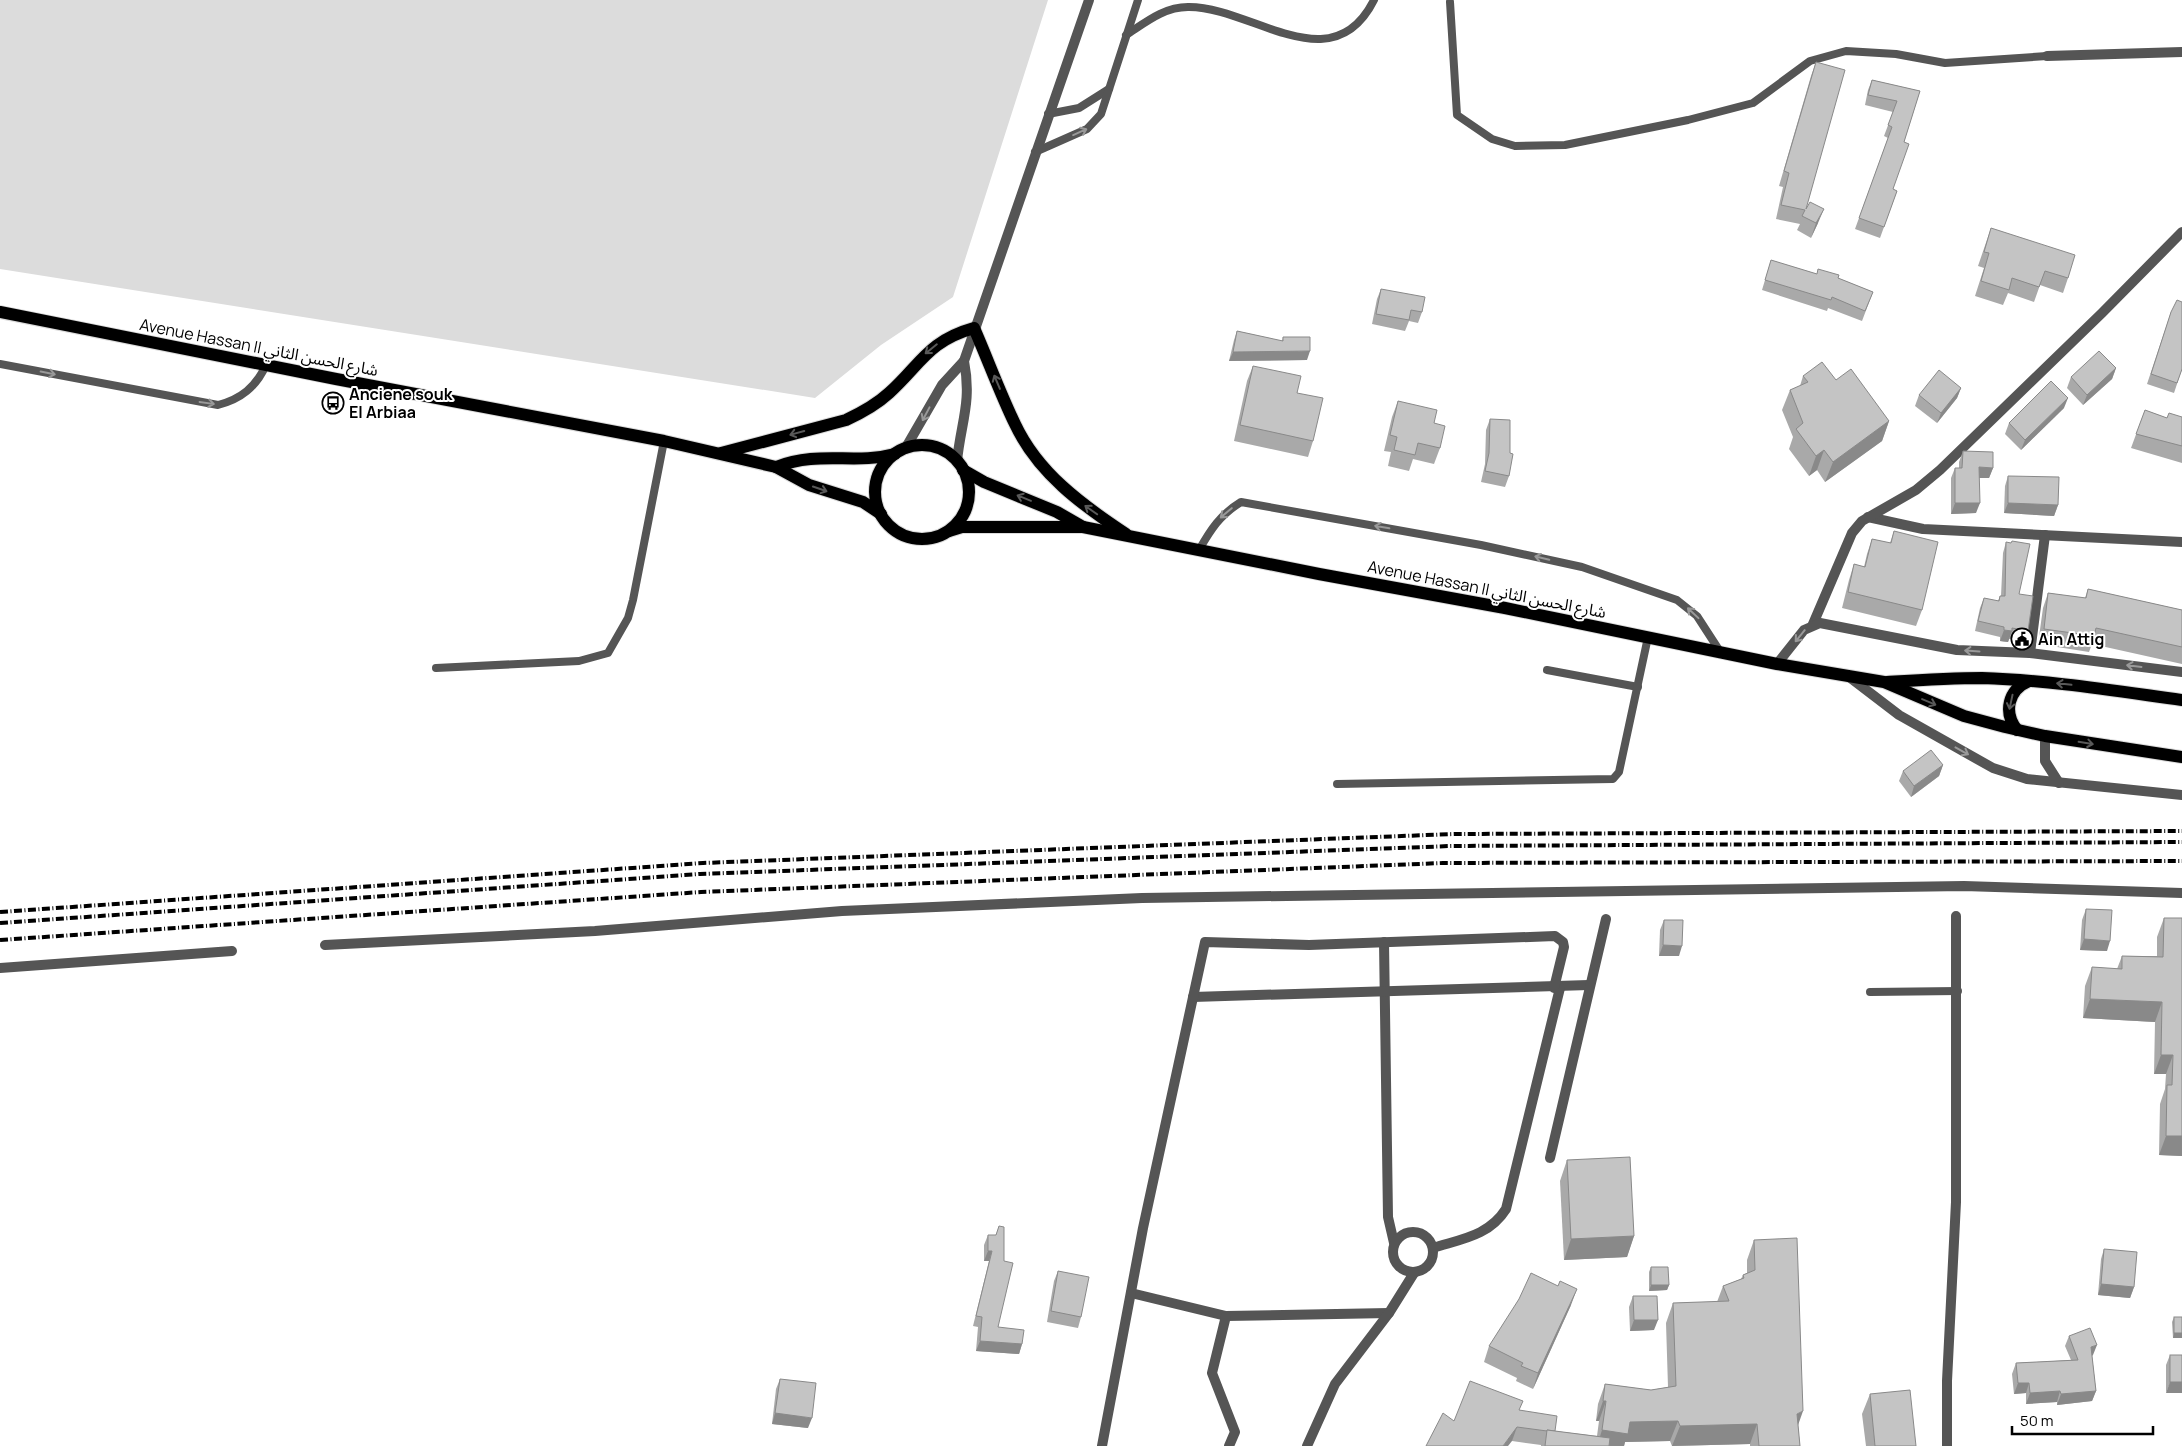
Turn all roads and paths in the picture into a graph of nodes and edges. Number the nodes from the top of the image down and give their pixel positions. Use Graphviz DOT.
graph roads {
  1 [pos="1089,0"];
  2 [pos="1138,0"];
  3 [pos="1374,0"];
  4 [pos="1450,2"];
  5 [pos="1126,35"];
  6 [pos="2182,52"];
  7 [pos="2047,56"];
  8 [pos="1109,88"];
  9 [pos="1048,114"];
  10 [pos="1035,152"];
  11 [pos="2182,232"];
  12 [pos="0,312"];
  13 [pos="974,328"];
  14 [pos="964,361"];
  15 [pos="0,364"];
  16 [pos="266,365"];
  17 [pos="664,441"];
  18 [pos="900,452"];
  19 [pos="718,454"];
  20 [pos="960,466"];
  21 [pos="776,467"];
  22 [pos="881,514"];
  23 [pos="1868,517"];
  24 [pos="1083,528"];
  25 [pos="950,530"];
  26 [pos="2045,535"];
  27 [pos="1132,537"];
  28 [pos="2182,542"];
  29 [pos="1199,550"];
  30 [pos="1813,624"];
  31 [pos="1648,637"];
  32 [pos="1721,653"];
  33 [pos="2030,653"];
  34 [pos="1777,664"];
  35 [pos="436,668"];
  36 [pos="1548,670"];
  37 [pos="2182,672"];
  38 [pos="1848,676"];
  39 [pos="2029,681"];
  40 [pos="1884,682"];
  41 [pos="1638,687"];
  42 [pos="2182,700"];
  43 [pos="2017,730"];
  44 [pos="2045,736"];
  45 [pos="2182,757"];
  46 [pos="2059,783"];
  47 [pos="1337,784"];
  48 [pos="2182,795"];
  49 [pos="2182,893"];
  50 [pos="1956,916"];
  51 [pos="1606,919"];
  52 [pos="1384,942"];
  53 [pos="325,945"];
  54 [pos="232,952"];
  55 [pos="0,968"];
  56 [pos="1589,985"];
  57 [pos="1557,988"];
  58 [pos="1958,991"];
  59 [pos="1385,992"];
  60 [pos="1870,992"];
  61 [pos="1194,996"];
  62 [pos="1550,1158"];
  63 [pos="1394,1243"];
  64 [pos="1433,1248"];
  65 [pos="1414,1273"];
  66 [pos="1131,1293"];
  67 [pos="1389,1313"];
  68 [pos="1226,1316"];
  69 [pos="1102,1446"];
  70 [pos="1229,1446"];
  71 [pos="1307,1446"];
  72 [pos="1947,1446"];
  1 -- 9 [label="street"];
  2 -- 5 [label="lane"];
  3 -- 5 [label="lane"];
  4 -- 7 [label="lane"];
  5 -- 8 [label="lane"];
  6 -- 7 [label="street"];
  8 -- 9 [label="lane"];
  10 -- 8 [label="lane, one-way"];
  9 -- 10 [label="street"];
  10 -- 13 [label="street"];
  11 -- 23 [label="street"];
  12 -- 16 [label="main road, Avenue Hassan II شارع الحسن الثاني"];
  13 -- 14 [label="street"];
  13 -- 19 [label="main road, one-way"];
  27 -- 13 [label="main road, one-way"];
  14 -- 18 [label="street, one-way"];
  14 -- 20 [label="street"];
  15 -- 16 [label="lane, one-way"];
  16 -- 17 [label="main road, Avenue Hassan II شارع الحسن الثاني"];
  17 -- 19 [label="main road, Avenue Hassan II شارع الحسن الثاني"];
  17 -- 35 [label="lane"];
  18 -- 20 [label="main road"];
  18 -- 21 [label="main road, Avenue Hassan II شارع الحسن الثاني"];
  18 -- 22 [label="main road"];
  19 -- 21 [label="main road, Avenue Hassan II شارع الحسن الثاني"];
  24 -- 20 [label="main road, Avenue Hassan II شارع الحسن الثاني, one-way"];
  20 -- 25 [label="main road"];
  21 -- 22 [label="main road, Avenue Hassan II شارع الحسن الثاني, one-way"];
  22 -- 25 [label="main road"];
  23 -- 26 [label="street"];
  23 -- 30 [label="street"];
  24 -- 25 [label="main road, Avenue Hassan II شارع الحسن الثاني"];
  24 -- 27 [label="main road, Avenue Hassan II شارع الحسن الثاني"];
  26 -- 28 [label="street"];
  26 -- 33 [label="street"];
  27 -- 29 [label="main road, Avenue Hassan II شارع الحسن الثاني"];
  29 -- 31 [label="main road, Avenue Hassan II شارع الحسن الثاني"];
  32 -- 29 [label="lane, one-way"];
  33 -- 30 [label="street, one-way"];
  30 -- 34 [label="street, one-way"];
  31 -- 32 [label="main road, Avenue Hassan II شارع الحسن الثاني"];
  31 -- 41 [label="lane"];
  32 -- 34 [label="main road, Avenue Hassan II شارع الحسن الثاني"];
  37 -- 33 [label="street, one-way"];
  34 -- 38 [label="main road, Avenue Hassan II شارع الحسن الثاني"];
  36 -- 41 [label="lane"];
  38 -- 40 [label="main road, Avenue Hassan II شارع الحسن الثاني"];
  38 -- 46 [label="street, one-way"];
  39 -- 40 [label="main road, Avenue Hassan II شارع الحسن الثاني"];
  42 -- 39 [label="main road, Avenue Hassan II شارع الحسن الثاني, one-way"];
  39 -- 43 [label="main road, one-way"];
  40 -- 43 [label="main road, Avenue Hassan II شارع الحسن الثاني, one-way"];
  41 -- 47 [label="lane"];
  43 -- 44 [label="main road, Avenue Hassan II شارع الحسن الثاني"];
  44 -- 45 [label="main road, Avenue Hassan II شارع الحسن الثاني, one-way"];
  44 -- 46 [label="street"];
  46 -- 48 [label="street"];
  49 -- 53 [label="street"];
  50 -- 58 [label="street"];
  51 -- 56 [label="street"];
  52 -- 57 [label="street"];
  52 -- 59 [label="street"];
  52 -- 61 [label="street"];
  54 -- 55 [label="street"];
  56 -- 57 [label="street"];
  56 -- 62 [label="street"];
  57 -- 59 [label="street"];
  57 -- 64 [label="street"];
  58 -- 60 [label="lane"];
  58 -- 72 [label="street"];
  59 -- 61 [label="street"];
  59 -- 63 [label="street"];
  61 -- 66 [label="street"];
  63 -- 64 [label="street"];
  63 -- 65 [label="street"];
  64 -- 65 [label="street"];
  65 -- 67 [label="street"];
  66 -- 68 [label="street"];
  66 -- 69 [label="street"];
  67 -- 68 [label="street"];
  67 -- 71 [label="street"];
  68 -- 70 [label="street"];
}
